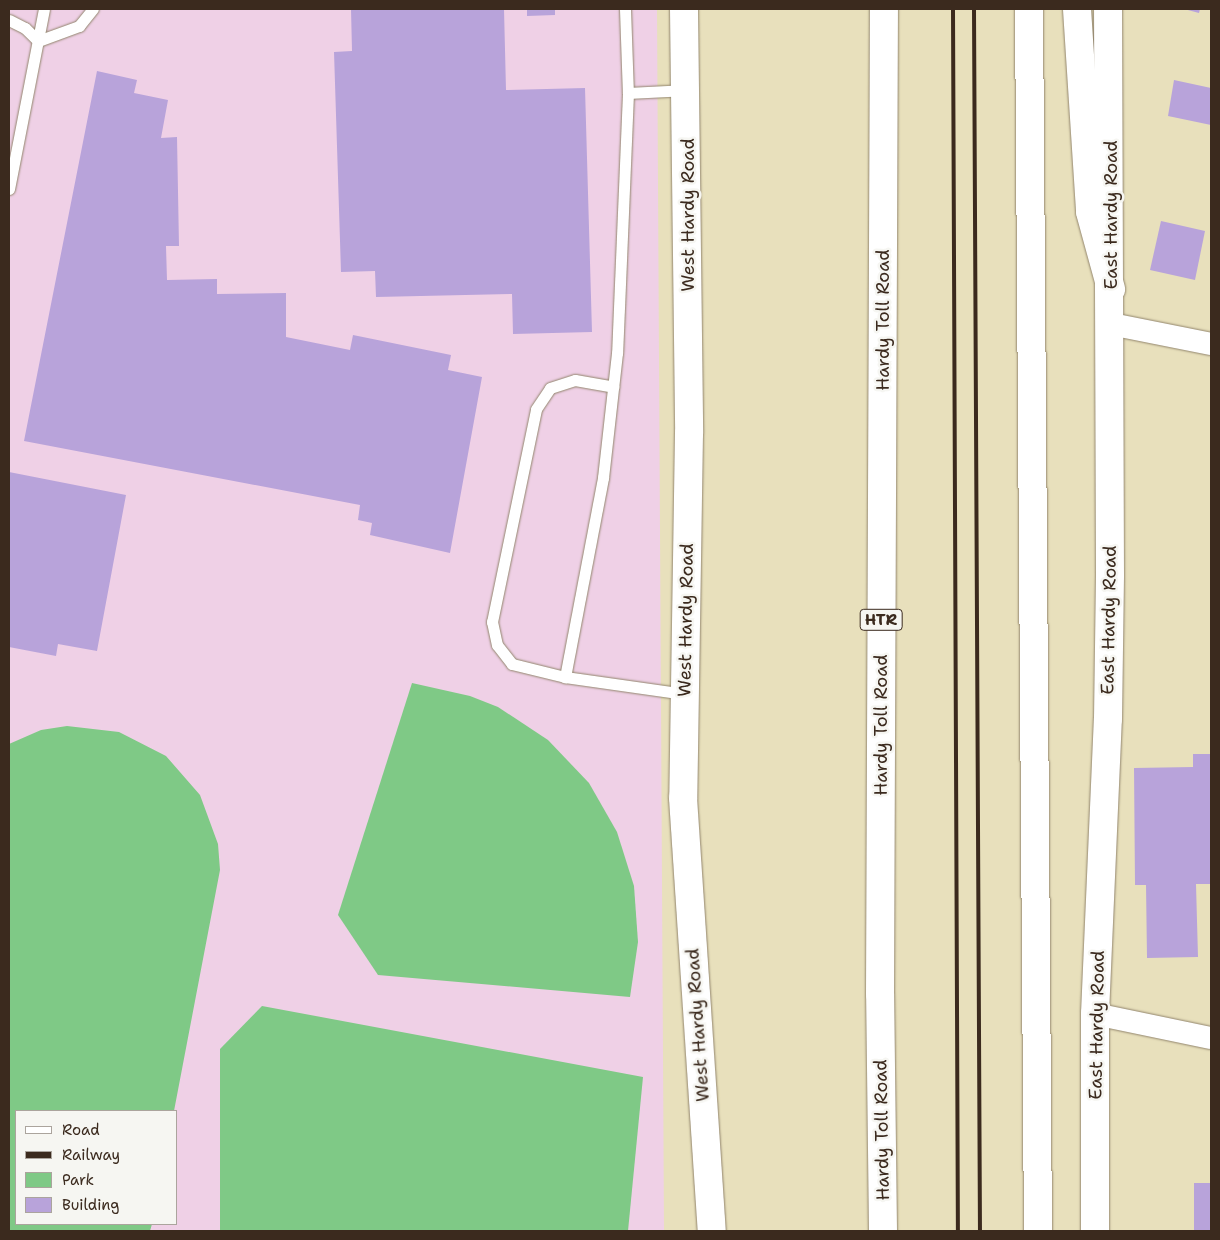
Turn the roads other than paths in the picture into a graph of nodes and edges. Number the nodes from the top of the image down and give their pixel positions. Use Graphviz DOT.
graph roads {
  1 [pos="44,9"];
  2 [pos="93,9"];
  3 [pos="625,9"];
  4 [pos="684,9"];
  5 [pos="884,9"];
  6 [pos="1029,9"];
  7 [pos="1077,9"];
  8 [pos="1108,9"];
  9 [pos="9,20"];
  10 [pos="38,41"];
  11 [pos="687,90"];
  12 [pos="628,93"];
  13 [pos="9,189"];
  14 [pos="1111,289"];
  15 [pos="1111,324"];
  16 [pos="1211,344"];
  17 [pos="614,387"];
  18 [pos="565,677"];
  19 [pos="685,694"];
  20 [pos="1095,1014"];
  21 [pos="1211,1038"];
  22 [pos="712,1231"];
  23 [pos="883,1231"];
  24 [pos="1038,1231"];
  25 [pos="1094,1231"];
  1 -- 10 [label="lane"];
  2 -- 10 [label="lane"];
  3 -- 12 [label="lane"];
  4 -- 11 [label="main road, West Hardy Road"];
  5 -- 23 [label="main road, Hardy Toll Road / HTR"];
  6 -- 24 [label="main road"];
  7 -- 14 [label="main road"];
  8 -- 14 [label="main road, East Hardy Road"];
  9 -- 10 [label="lane"];
  10 -- 13 [label="lane"];
  11 -- 12 [label="lane"];
  11 -- 19 [label="main road, West Hardy Road"];
  12 -- 17 [label="lane"];
  14 -- 15 [label="main road, East Hardy Road"];
  15 -- 16 [label="street"];
  15 -- 20 [label="main road, East Hardy Road"];
  17 -- 18 [label="lane"];
  17 -- 18 [label="lane"];
  18 -- 19 [label="lane"];
  19 -- 22 [label="main road, West Hardy Road"];
  20 -- 21 [label="street"];
  20 -- 25 [label="main road, East Hardy Road"];
}
